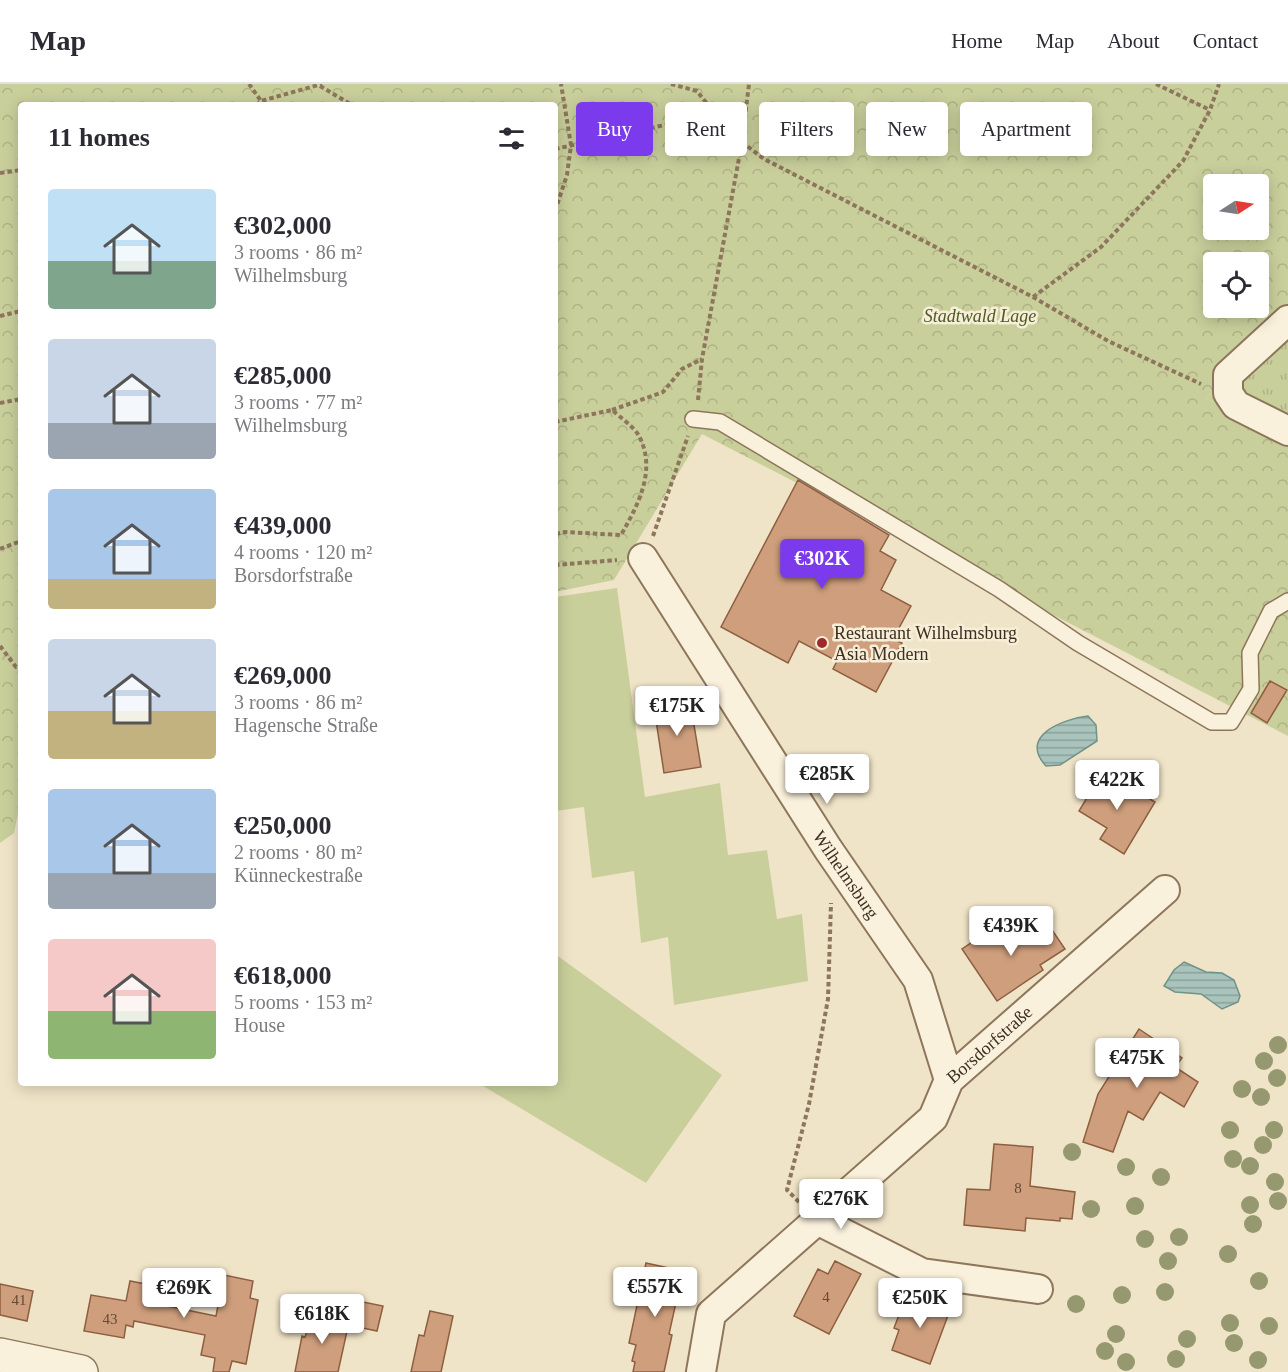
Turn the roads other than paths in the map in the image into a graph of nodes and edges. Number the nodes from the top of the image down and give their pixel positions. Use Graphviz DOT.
graph roads {
  1 [pos="1288,320"];
  2 [pos="693,419"];
  3 [pos="1288,431"];
  4 [pos="643,558"];
  5 [pos="1288,601"];
  6 [pos="1165,890"];
  7 [pos="949,1080"];
  8 [pos="817,1220"];
  9 [pos="1038,1289"];
  10 [pos="0,1355"];
  11 [pos="81,1372"];
  12 [pos="701,1372"];
  1 -- 3 [label="street"];
  2 -- 5 [label="lane"];
  4 -- 7 [label="street, Wilhelmsburg"];
  6 -- 7 [label="street, Borsdorfstraße"];
  7 -- 8 [label="street, Borsdorfstraße"];
  8 -- 9 [label="street"];
  8 -- 12 [label="street, Borsdorfstraße"];
  10 -- 11 [label="street"];
}
